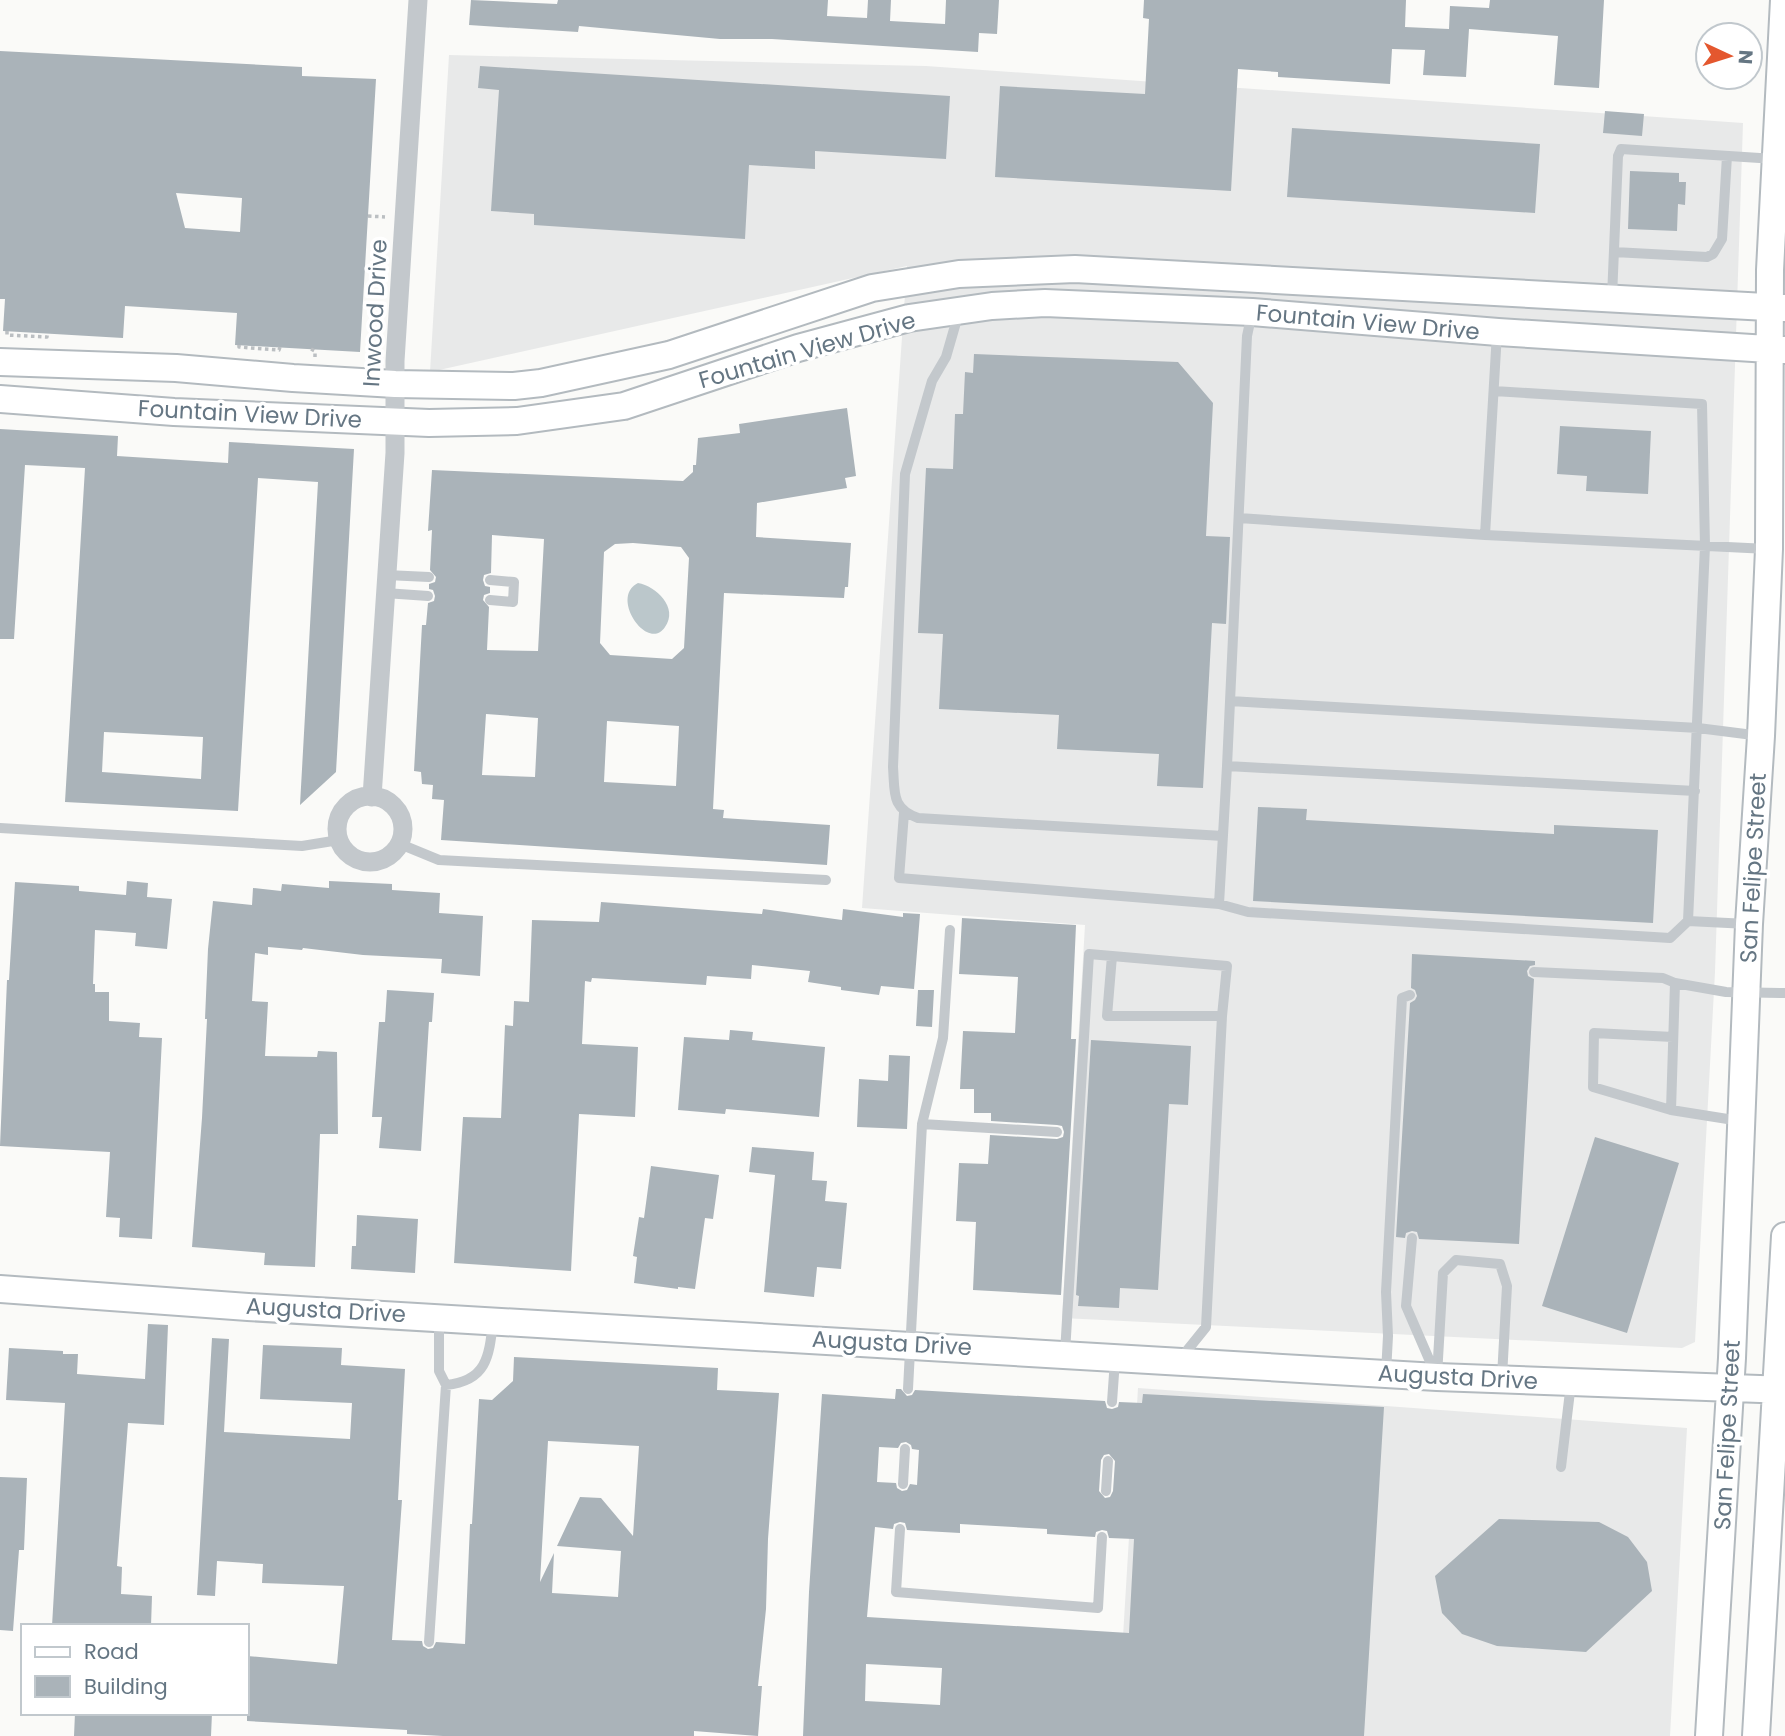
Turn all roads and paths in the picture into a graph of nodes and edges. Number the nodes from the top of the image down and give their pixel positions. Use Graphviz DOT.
graph roads {
  1 [pos="418,0"];
  2 [pos="1784,0"];
  3 [pos="1727,156"];
  4 [pos="1776,159"];
  5 [pos="1614,252"];
  6 [pos="959,274"];
  7 [pos="1612,298"];
  8 [pos="1777,307"];
  9 [pos="960,312"];
  10 [pos="1252,312"];
  11 [pos="754,328"];
  12 [pos="7,331"];
  13 [pos="1497,332"];
  14 [pos="47,333"];
  15 [pos="239,345"];
  16 [pos="280,347"];
  17 [pos="1777,349"];
  18 [pos="767,360"];
  19 [pos="0,362"];
  20 [pos="61,366"];
  21 [pos="395,384"];
  22 [pos="1494,391"];
  23 [pos="0,399"];
  24 [pos="59,403"];
  25 [pos="394,421"];
  26 [pos="1239,518"];
  27 [pos="1486,535"];
  28 [pos="1705,546"];
  29 [pos="1769,549"];
  30 [pos="429,577"];
  31 [pos="490,580"];
  32 [pos="386,584"];
  33 [pos="428,596"];
  34 [pos="490,600"];
  35 [pos="1230,701"];
  36 [pos="1698,728"];
  37 [pos="1773,737"];
  38 [pos="1227,766"];
  39 [pos="1695,791"];
  40 [pos="372,797"];
  41 [pos="904,813"];
  42 [pos="0,828"];
  43 [pos="1223,836"];
  44 [pos="339,840"];
  45 [pos="400,844"];
  46 [pos="826,880"];
  47 [pos="1219,904"];
  48 [pos="1688,921"];
  49 [pos="1749,924"];
  50 [pos="950,930"];
  51 [pos="1112,956"];
  52 [pos="1534,972"];
  53 [pos="1675,983"];
  54 [pos="1746,993"];
  55 [pos="1785,993"];
  56 [pos="1410,995"];
  57 [pos="1222,1016"];
  58 [pos="1673,1037"];
  59 [pos="1671,1110"];
  60 [pos="1741,1122"];
  61 [pos="922,1125"];
  62 [pos="1057,1132"];
  63 [pos="1785,1236"];
  64 [pos="1412,1238"];
  65 [pos="0,1289"];
  66 [pos="439,1317"];
  67 [pos="493,1320"];
  68 [pos="911,1344"];
  69 [pos="1065,1353"];
  70 [pos="1115,1357"];
  71 [pos="1179,1361"];
  72 [pos="1386,1373"];
  73 [pos="1437,1377"];
  74 [pos="1502,1379"];
  75 [pos="1571,1383"];
  76 [pos="446,1385"];
  77 [pos="1730,1387"];
  78 [pos="908,1390"];
  79 [pos="1780,1390"];
  80 [pos="1112,1402"];
  81 [pos="905,1449"];
  82 [pos="1108,1461"];
  83 [pos="1561,1466"];
  84 [pos="903,1484"];
  85 [pos="1106,1492"];
  86 [pos="900,1529"];
  87 [pos="1102,1537"];
  88 [pos="429,1642"];
  89 [pos="1709,1736"];
  90 [pos="1756,1736"];
  1 -- 21 [label="street, Inwood Drive"];
  2 -- 4 [label="main road, San Felipe Street"];
  3 -- 4 [label="lane"];
  3 -- 5 [label="lane"];
  3 -- 5 [label="lane"];
  4 -- 8 [label="main road, San Felipe Street"];
  5 -- 7 [label="lane"];
  6 -- 7 [label="main road, Fountain View Drive"];
  6 -- 9 [label="main road"];
  6 -- 11 [label="main road, Fountain View Drive"];
  7 -- 8 [label="main road, Fountain View Drive"];
  8 -- 17 [label="main road, San Felipe Street"];
  9 -- 10 [label="main road, Fountain View Drive"];
  9 -- 18 [label="main road, Fountain View Drive"];
  9 -- 41 [label="lane"];
  10 -- 13 [label="main road, Fountain View Drive"];
  10 -- 26 [label="lane"];
  11 -- 18 [label="main road"];
  11 -- 21 [label="main road, Fountain View Drive"];
  12 -- 14 [label="path"];
  13 -- 17 [label="main road, Fountain View Drive"];
  13 -- 22 [label="lane"];
  15 -- 16 [label="path"];
  17 -- 29 [label="main road, San Felipe Street"];
  18 -- 25 [label="main road, Fountain View Drive"];
  19 -- 20 [label="main road, Fountain View Drive"];
  20 -- 21 [label="main road, Fountain View Drive"];
  20 -- 24 [label="main road"];
  21 -- 25 [label="street, Inwood Drive"];
  22 -- 27 [label="lane"];
  22 -- 28 [label="lane"];
  23 -- 24 [label="main road, Fountain View Drive"];
  24 -- 25 [label="main road, Fountain View Drive"];
  25 -- 32 [label="street, Inwood Drive"];
  26 -- 27 [label="lane"];
  26 -- 35 [label="lane"];
  27 -- 28 [label="lane"];
  28 -- 29 [label="lane"];
  28 -- 36 [label="lane"];
  29 -- 37 [label="main road, San Felipe Street"];
  30 -- 32 [label="lane"];
  31 -- 34 [label="lane"];
  32 -- 33 [label="lane"];
  32 -- 40 [label="street, Inwood Drive"];
  35 -- 36 [label="lane"];
  35 -- 38 [label="lane"];
  36 -- 37 [label="lane"];
  36 -- 39 [label="lane"];
  37 -- 49 [label="main road, San Felipe Street"];
  38 -- 39 [label="lane"];
  38 -- 43 [label="lane"];
  39 -- 48 [label="lane"];
  40 -- 44 [label="street"];
  40 -- 45 [label="street"];
  41 -- 43 [label="lane"];
  41 -- 47 [label="lane"];
  42 -- 44 [label="lane"];
  43 -- 47 [label="lane"];
  44 -- 45 [label="street"];
  45 -- 46 [label="lane"];
  47 -- 48 [label="lane"];
  48 -- 49 [label="lane"];
  49 -- 54 [label="main road, San Felipe Street"];
  50 -- 61 [label="lane"];
  51 -- 57 [label="lane"];
  51 -- 57 [label="lane"];
  51 -- 69 [label="lane"];
  52 -- 53 [label="lane"];
  53 -- 54 [label="lane"];
  53 -- 58 [label="lane"];
  54 -- 55 [label="lane"];
  54 -- 60 [label="main road, San Felipe Street"];
  56 -- 72 [label="lane"];
  57 -- 71 [label="lane"];
  58 -- 59 [label="lane"];
  58 -- 59 [label="lane"];
  59 -- 60 [label="lane"];
  60 -- 77 [label="main road, San Felipe Street"];
  61 -- 62 [label="lane"];
  61 -- 68 [label="lane"];
  63 -- 79 [label="main road, San Felipe Street"];
  64 -- 73 [label="lane"];
  65 -- 66 [label="main road, Augusta Drive"];
  66 -- 67 [label="main road, Augusta Drive"];
  66 -- 76 [label="lane"];
  67 -- 68 [label="main road, Augusta Drive"];
  67 -- 76 [label="lane"];
  68 -- 69 [label="main road, Augusta Drive"];
  68 -- 78 [label="lane"];
  69 -- 70 [label="main road, Augusta Drive"];
  70 -- 71 [label="main road, Augusta Drive"];
  70 -- 80 [label="lane"];
  71 -- 72 [label="main road, Augusta Drive"];
  72 -- 73 [label="main road, Augusta Drive"];
  73 -- 74 [label="main road, Augusta Drive"];
  73 -- 74 [label="lane"];
  74 -- 75 [label="main road, Augusta Drive"];
  75 -- 77 [label="main road, Augusta Drive"];
  75 -- 83 [label="lane"];
  76 -- 88 [label="lane"];
  77 -- 79 [label="main road, Augusta Drive"];
  77 -- 89 [label="main road, San Felipe Street"];
  79 -- 90 [label="main road, San Felipe Street"];
  81 -- 84 [label="lane"];
  82 -- 85 [label="lane"];
  86 -- 87 [label="lane"];
}
